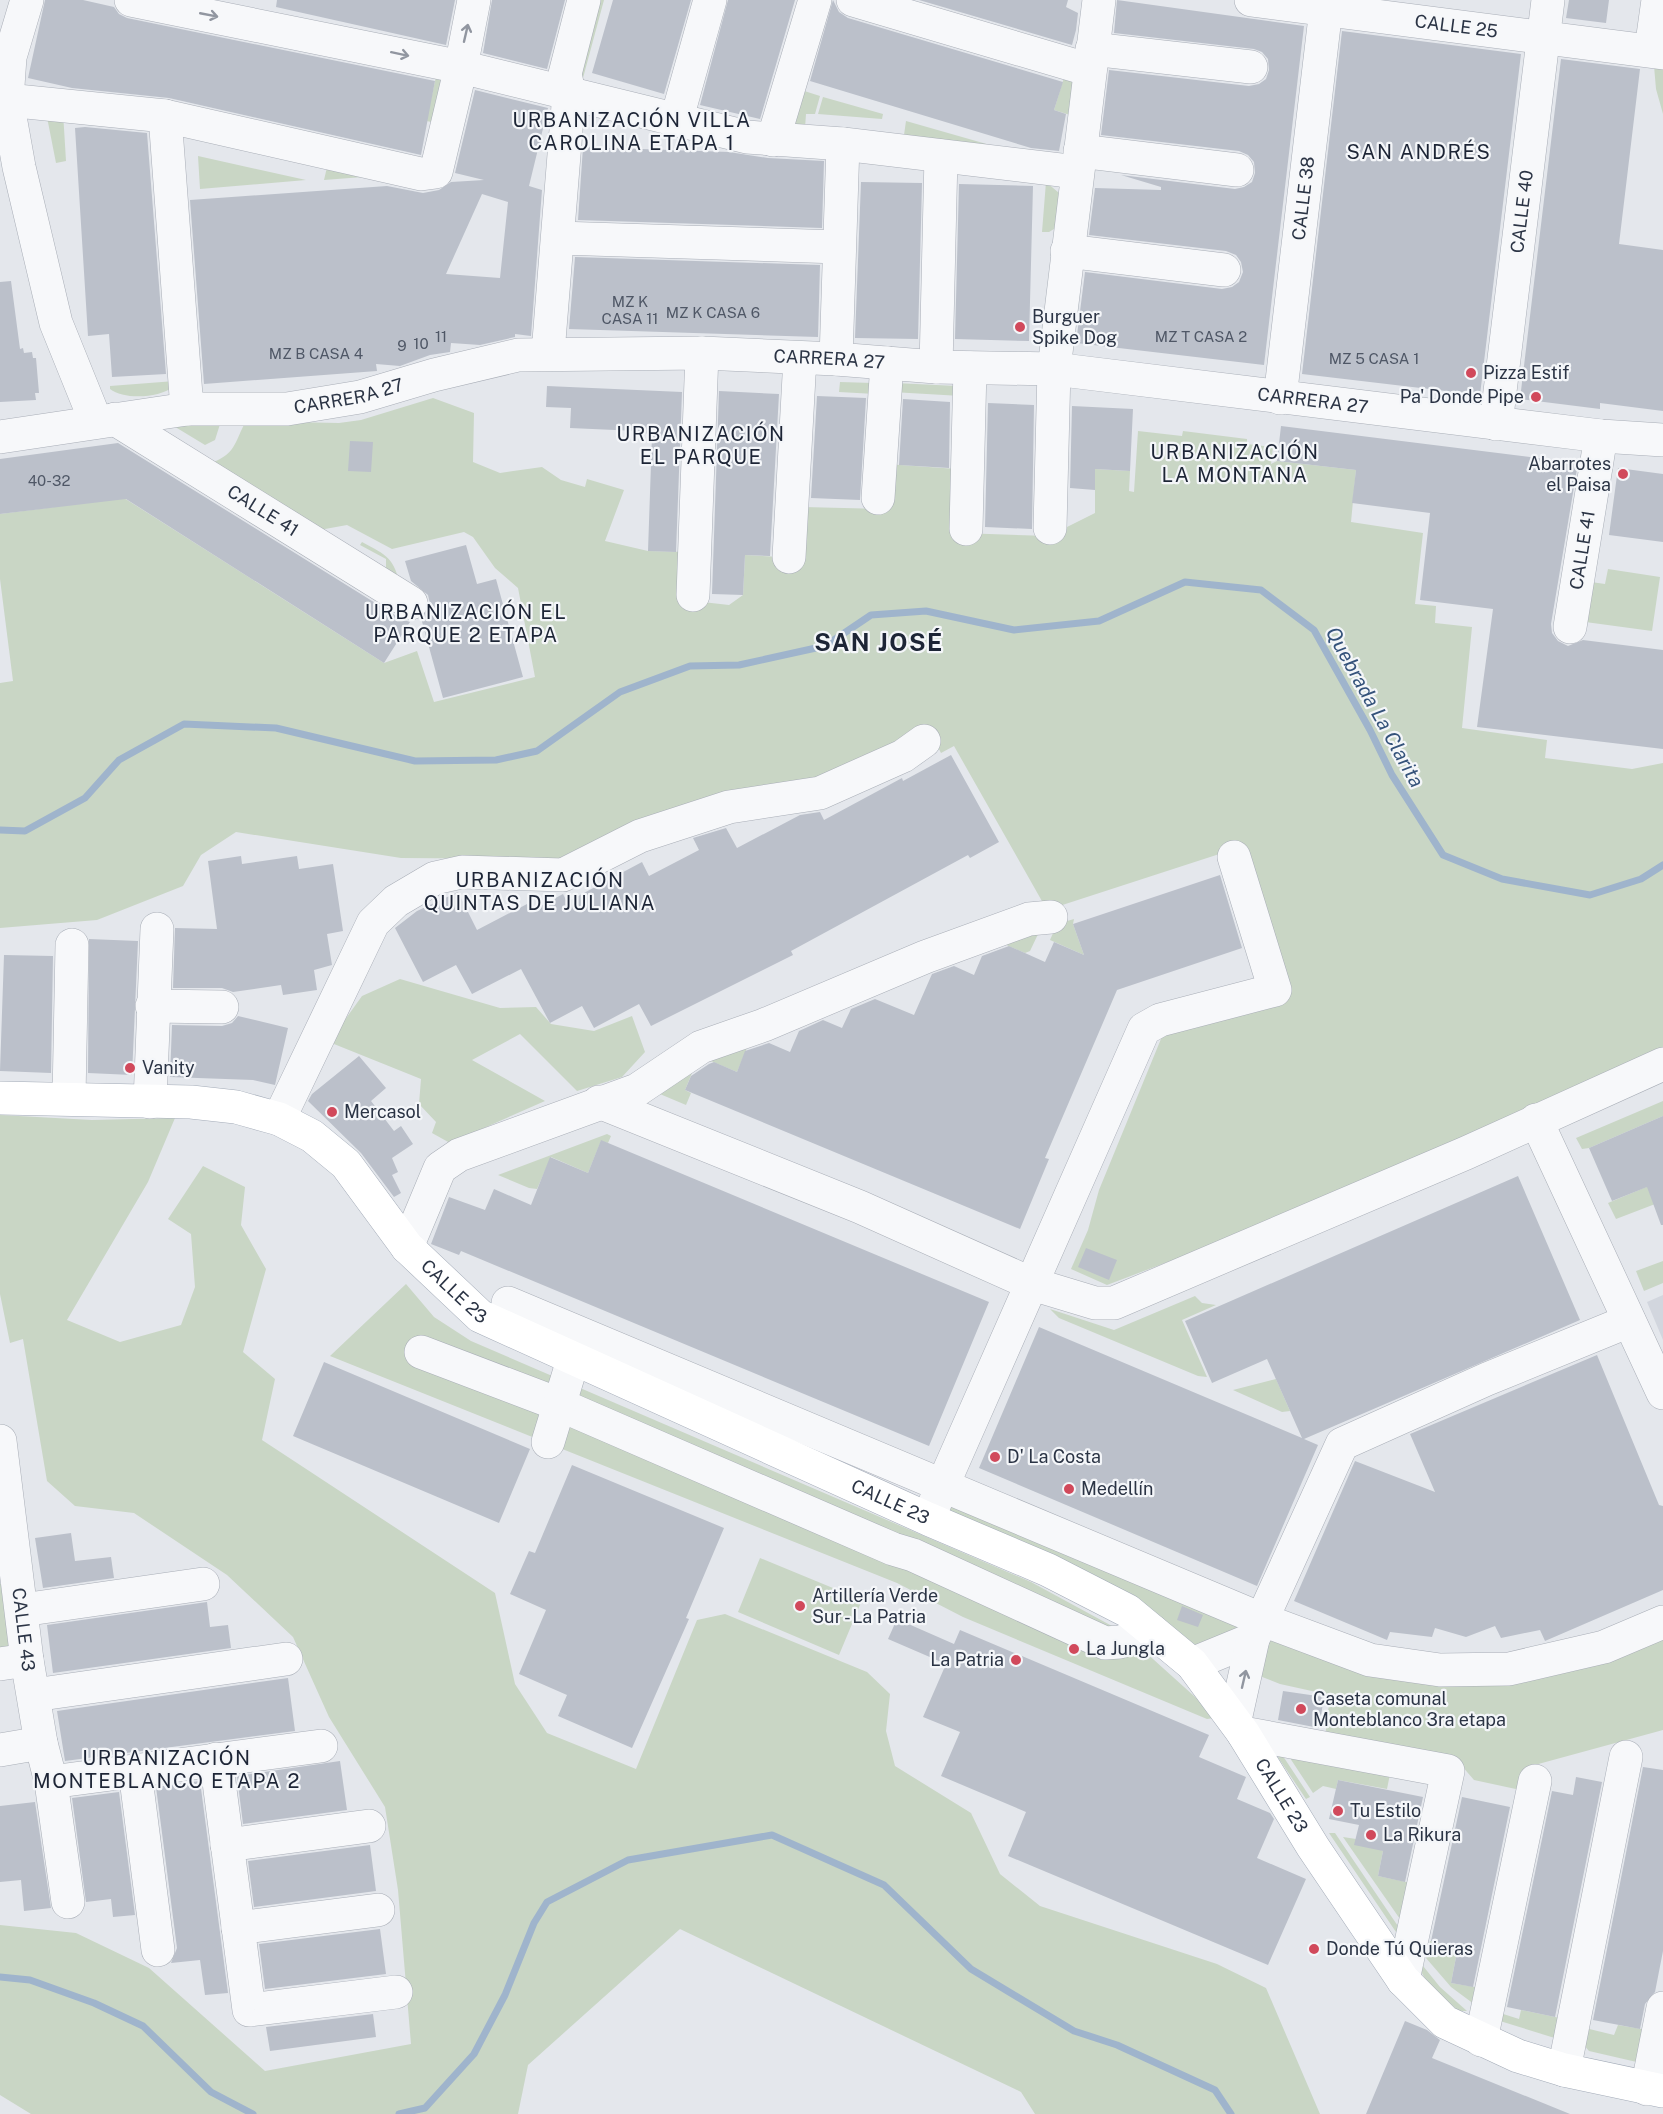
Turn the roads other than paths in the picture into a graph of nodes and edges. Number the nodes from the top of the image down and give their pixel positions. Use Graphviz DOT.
graph roads {
  1 [pos="27,0"];
  2 [pos="131,0"];
  3 [pos="474,0"];
  4 [pos="584,0"];
  5 [pos="710,0"];
  6 [pos="815,0"];
  7 [pos="853,0"];
  8 [pos="1099,0"];
  9 [pos="1251,0"];
  10 [pos="1548,0"];
  11 [pos="1659,0"];
  12 [pos="1326,4"];
  13 [pos="1543,36"];
  14 [pos="1657,51"];
  15 [pos="1091,60"];
  16 [pos="461,67"];
  17 [pos="1251,67"];
  18 [pos="569,93"];
  19 [pos="7,100"];
  20 [pos="165,116"];
  21 [pos="677,118"];
  22 [pos="773,140"];
  23 [pos="843,144"];
  24 [pos="941,156"];
  25 [pos="1078,161"];
  26 [pos="1237,170"];
  27 [pos="558,238"];
  28 [pos="839,248"];
  29 [pos="1067,251"];
  30 [pos="1224,270"];
  31 [pos="548,353"];
  32 [pos="702,353"];
  33 [pos="800,358"];
  34 [pos="836,359"];
  35 [pos="887,363"];
  36 [pos="936,367"];
  37 [pos="970,368"];
  38 [pos="1054,369"];
  39 [pos="1280,398"];
  40 [pos="187,409"];
  41 [pos="105,421"];
  42 [pos="1496,424"];
  43 [pos="1601,436"];
  44 [pos="0,438"];
  45 [pos="1663,440"];
  46 [pos="878,498"];
  47 [pos="1050,528"];
  48 [pos="966,529"];
  49 [pos="789,557"];
  50 [pos="693,595"];
  51 [pos="411,603"];
  52 [pos="1570,627"];
  53 [pos="924,741"];
  54 [pos="1234,857"];
  55 [pos="1051,916"];
  56 [pos="157,929"];
  57 [pos="72,945"];
  58 [pos="152,1006"];
  59 [pos="222,1007"];
  60 [pos="1663,1064"];
  61 [pos="0,1098"];
  62 [pos="69,1098"];
  63 [pos="150,1102"];
  64 [pos="599,1102"];
  65 [pos="279,1119"];
  66 [pos="1536,1120"];
  67 [pos="406,1247"];
  68 [pos="1032,1284"];
  69 [pos="508,1303"];
  70 [pos="1629,1321"];
  71 [pos="421,1352"];
  72 [pos="573,1360"];
  73 [pos="1663,1394"];
  74 [pos="558,1404"];
  75 [pos="0,1441"];
  76 [pos="548,1442"];
  77 [pos="943,1485"];
  78 [pos="928,1519"];
  79 [pos="8,1575"];
  80 [pos="203,1584"];
  81 [pos="22,1610"];
  82 [pos="1663,1622"];
  83 [pos="1258,1629"];
  84 [pos="1152,1631"];
  85 [pos="286,1659"];
  86 [pos="14,1662"];
  87 [pos="1192,1664"];
  88 [pos="34,1695"];
  89 [pos="1239,1726"];
  90 [pos="41,1743"];
  91 [pos="321,1746"];
  92 [pos="0,1749"];
  93 [pos="1626,1758"];
  94 [pos="216,1760"];
  95 [pos="135,1771"];
  96 [pos="1535,1781"];
  97 [pos="51,1782"];
  98 [pos="369,1826"];
  99 [pos="227,1845"];
  100 [pos="68,1902"];
  101 [pos="378,1910"];
  102 [pos="238,1928"];
  103 [pos="158,1950"];
  104 [pos="1403,1980"];
  105 [pos="396,1992"];
  106 [pos="1663,2008"];
  107 [pos="1481,2040"];
  108 [pos="1564,2070"];
  109 [pos="1655,2090"];
  1 -- 19 [label="street"];
  2 -- 16 [label="street, one-way"];
  16 -- 3 [label="street, one-way"];
  4 -- 18 [label="street"];
  5 -- 21 [label="street"];
  6 -- 22 [label="street"];
  7 -- 15 [label="street"];
  8 -- 15 [label="street"];
  9 -- 12 [label="street, CALLE 25"];
  10 -- 13 [label="street, CALLE 40"];
  11 -- 14 [label="street"];
  12 -- 13 [label="street, CALLE 25"];
  12 -- 39 [label="street, CALLE 38"];
  13 -- 14 [label="street, CALLE 25"];
  13 -- 42 [label="street, CALLE 40"];
  15 -- 17 [label="street"];
  15 -- 25 [label="street"];
  16 -- 18 [label="street"];
  16 -- 20 [label="street"];
  18 -- 21 [label="street"];
  18 -- 27 [label="street"];
  19 -- 20 [label="street"];
  19 -- 41 [label="street"];
  20 -- 40 [label="street"];
  21 -- 22 [label="street"];
  22 -- 23 [label="street"];
  23 -- 24 [label="street"];
  23 -- 28 [label="street"];
  24 -- 25 [label="street"];
  24 -- 36 [label="street"];
  25 -- 26 [label="street"];
  25 -- 29 [label="street"];
  27 -- 28 [label="street"];
  27 -- 31 [label="street"];
  28 -- 34 [label="street"];
  29 -- 30 [label="street"];
  29 -- 38 [label="street"];
  31 -- 32 [label="street, CARRERA 27"];
  31 -- 40 [label="street, CARRERA 27"];
  32 -- 33 [label="street, CARRERA 27"];
  32 -- 50 [label="street"];
  33 -- 34 [label="street, CARRERA 27"];
  33 -- 49 [label="street"];
  34 -- 35 [label="street, CARRERA 27"];
  35 -- 36 [label="street, CARRERA 27"];
  35 -- 46 [label="street"];
  36 -- 37 [label="street, CARRERA 27"];
  37 -- 38 [label="street, CARRERA 27"];
  37 -- 48 [label="street"];
  38 -- 39 [label="street, CARRERA 27"];
  38 -- 47 [label="street"];
  39 -- 42 [label="street, CARRERA 27"];
  40 -- 41 [label="street, CARRERA 27"];
  41 -- 44 [label="street, CARRERA 27"];
  41 -- 51 [label="street, CALLE 41"];
  42 -- 43 [label="street, CARRERA 27"];
  43 -- 45 [label="street, CARRERA 27"];
  43 -- 52 [label="street, CALLE 41"];
  53 -- 65 [label="street"];
  54 -- 68 [label="street"];
  55 -- 64 [label="street"];
  56 -- 58 [label="street"];
  57 -- 62 [label="street"];
  58 -- 59 [label="street"];
  58 -- 63 [label="street"];
  60 -- 66 [label="street"];
  61 -- 62 [label="main road, CALLE 23"];
  62 -- 63 [label="main road, CALLE 23"];
  63 -- 65 [label="main road, CALLE 23"];
  64 -- 67 [label="street"];
  64 -- 68 [label="street"];
  65 -- 67 [label="main road, CALLE 23"];
  66 -- 68 [label="street"];
  66 -- 70 [label="street"];
  67 -- 72 [label="main road, CALLE 23"];
  68 -- 77 [label="street"];
  69 -- 77 [label="street"];
  70 -- 73 [label="street"];
  70 -- 83 [label="street"];
  71 -- 74 [label="street"];
  72 -- 74 [label="street"];
  72 -- 78 [label="main road, CALLE 23"];
  74 -- 76 [label="street"];
  74 -- 84 [label="street"];
  75 -- 79 [label="street, CALLE 43"];
  77 -- 78 [label="street"];
  77 -- 83 [label="street"];
  78 -- 84 [label="main road, CALLE 23"];
  79 -- 81 [label="street, CALLE 43"];
  80 -- 81 [label="street"];
  81 -- 86 [label="street, CALLE 43"];
  82 -- 83 [label="street"];
  83 -- 87 [label="street"];
  89 -- 83 [label="street, one-way"];
  84 -- 87 [label="main road, CALLE 23"];
  85 -- 88 [label="street"];
  86 -- 88 [label="street, CALLE 43"];
  87 -- 89 [label="main road, CALLE 23"];
  88 -- 90 [label="street, CALLE 43"];
  89 -- 104 [label="main road, CALLE 23"];
  89 -- 104 [label="street"];
  90 -- 92 [label="street"];
  90 -- 97 [label="street, CALLE 43"];
  91 -- 94 [label="street"];
  93 -- 108 [label="street"];
  94 -- 95 [label="street"];
  94 -- 99 [label="street"];
  95 -- 97 [label="street"];
  95 -- 103 [label="street"];
  96 -- 107 [label="street"];
  97 -- 100 [label="street, CALLE 43"];
  98 -- 99 [label="street"];
  99 -- 102 [label="street"];
  101 -- 102 [label="street"];
  102 -- 105 [label="street"];
  104 -- 107 [label="main road, CALLE 23"];
  106 -- 109 [label="street"];
  107 -- 108 [label="main road, CALLE 23"];
  108 -- 109 [label="main road, CALLE 23"];
}
